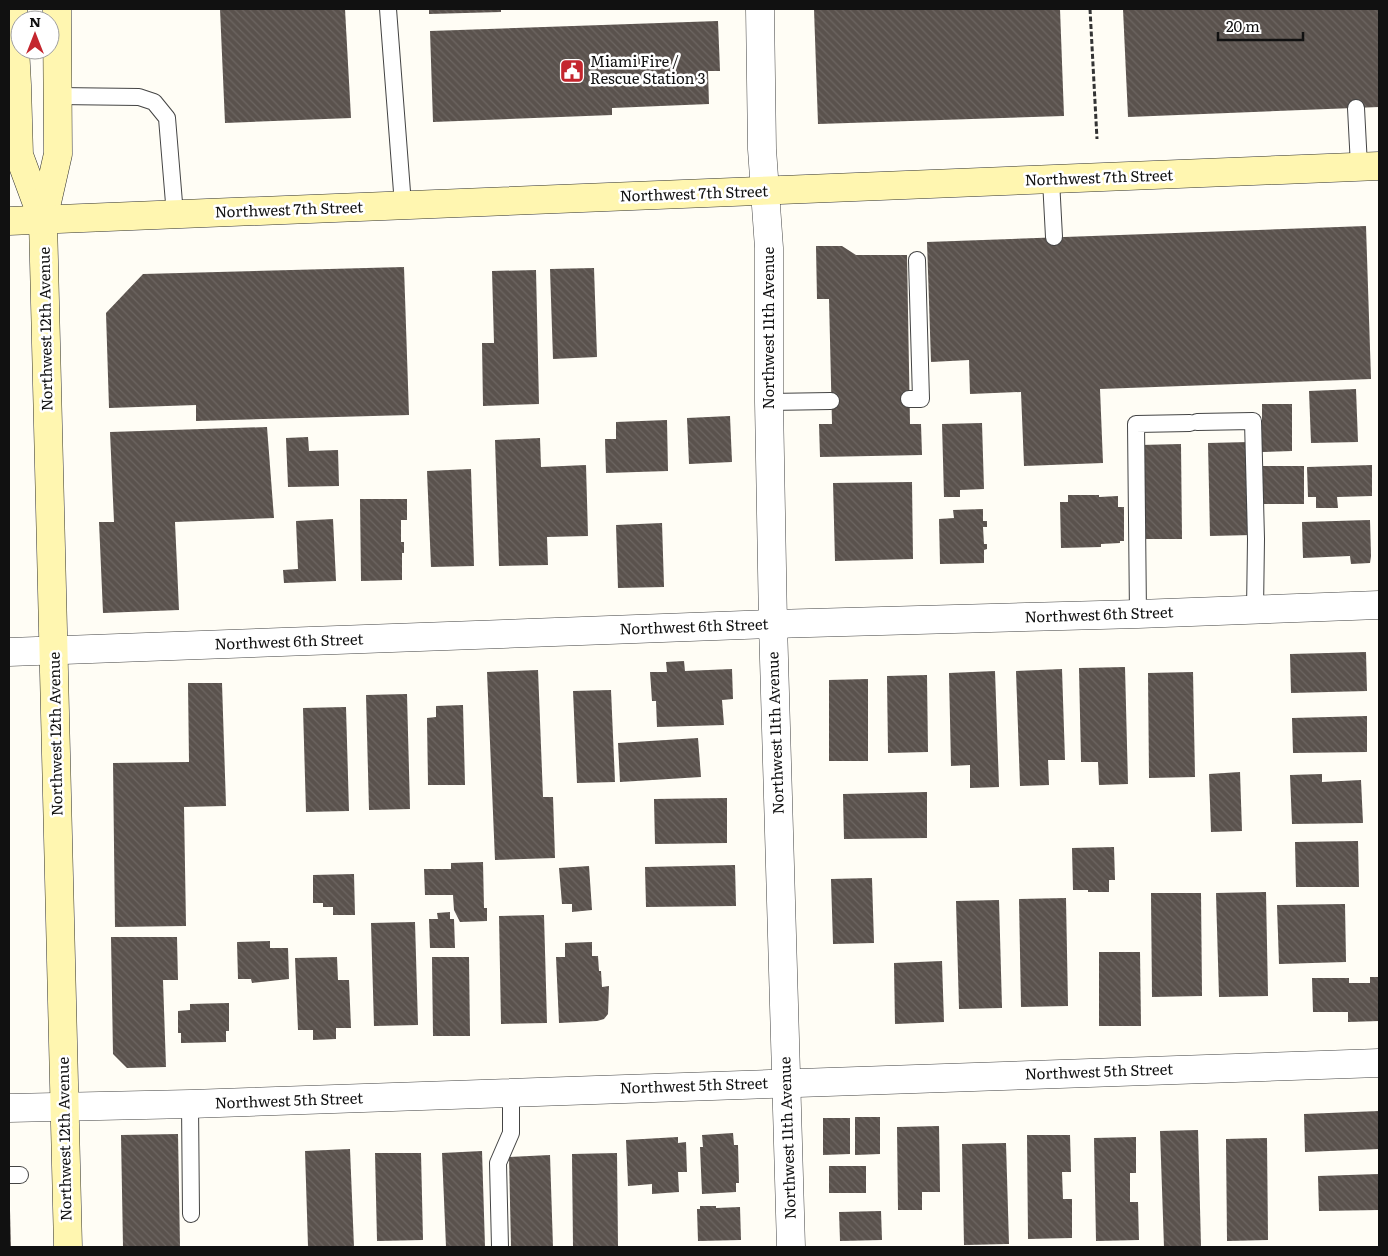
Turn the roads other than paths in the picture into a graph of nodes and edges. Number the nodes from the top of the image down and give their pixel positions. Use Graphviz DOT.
graph roads {
  1 [pos="13,9"];
  2 [pos="57,9"];
  3 [pos="388,9"];
  4 [pos="760,9"];
  5 [pos="13,91"];
  6 [pos="58,96"];
  7 [pos="1356,108"];
  8 [pos="1369,166"];
  9 [pos="1051,180"];
  10 [pos="764,192"];
  11 [pos="404,205"];
  12 [pos="175,215"];
  13 [pos="44,220"];
  14 [pos="9,222"];
  15 [pos="1054,238"];
  16 [pos="917,260"];
  17 [pos="909,399"];
  18 [pos="831,401"];
  19 [pos="769,402"];
  20 [pos="1379,605"];
  21 [pos="1255,610"];
  22 [pos="1138,614"];
  23 [pos="773,624"];
  24 [pos="54,651"];
  25 [pos="9,652"];
  26 [pos="1379,1063"];
  27 [pos="787,1083"];
  28 [pos="511,1093"];
  29 [pos="190,1104"];
  30 [pos="64,1107"];
  31 [pos="9,1108"];
  32 [pos="191,1214"];
  33 [pos="68,1247"];
  34 [pos="500,1247"];
  35 [pos="791,1247"];
  1 -- 5 [label="main road, Northwest 12th Avenue"];
  2 -- 6 [label="main road, Northwest 12th Avenue"];
  3 -- 11 [label="lane"];
  4 -- 10 [label="street, Northwest 11th Avenue"];
  5 -- 13 [label="main road, Northwest 12th Avenue"];
  6 -- 12 [label="lane"];
  6 -- 13 [label="main road, Northwest 12th Avenue"];
  7 -- 8 [label="lane"];
  8 -- 9 [label="main road, Northwest 7th Street"];
  9 -- 10 [label="main road, Northwest 7th Street"];
  9 -- 15 [label="lane"];
  10 -- 11 [label="main road, Northwest 7th Street"];
  10 -- 19 [label="street, Northwest 11th Avenue"];
  11 -- 12 [label="main road, Northwest 7th Street"];
  12 -- 13 [label="main road, Northwest 7th Street"];
  13 -- 14 [label="main road, Northwest 7th Street"];
  13 -- 24 [label="main road, Northwest 12th Avenue"];
  16 -- 17 [label="lane"];
  18 -- 19 [label="lane"];
  19 -- 23 [label="street, Northwest 11th Avenue"];
  20 -- 21 [label="street, Northwest 6th Street"];
  21 -- 22 [label="street, Northwest 6th Street"];
  21 -- 22 [label="lane"];
  22 -- 23 [label="street, Northwest 6th Street"];
  23 -- 24 [label="street, Northwest 6th Street"];
  23 -- 27 [label="street, Northwest 11th Avenue"];
  24 -- 25 [label="street, Northwest 6th Street"];
  24 -- 30 [label="main road, Northwest 12th Avenue"];
  26 -- 27 [label="street, Northwest 5th Street"];
  27 -- 28 [label="street, Northwest 5th Street"];
  27 -- 35 [label="street, Northwest 11th Avenue"];
  28 -- 29 [label="street, Northwest 5th Street"];
  28 -- 34 [label="lane"];
  29 -- 30 [label="street, Northwest 5th Street"];
  29 -- 32 [label="lane"];
  30 -- 31 [label="street, Northwest 5th Street"];
  30 -- 33 [label="main road, Northwest 12th Avenue"];
}
